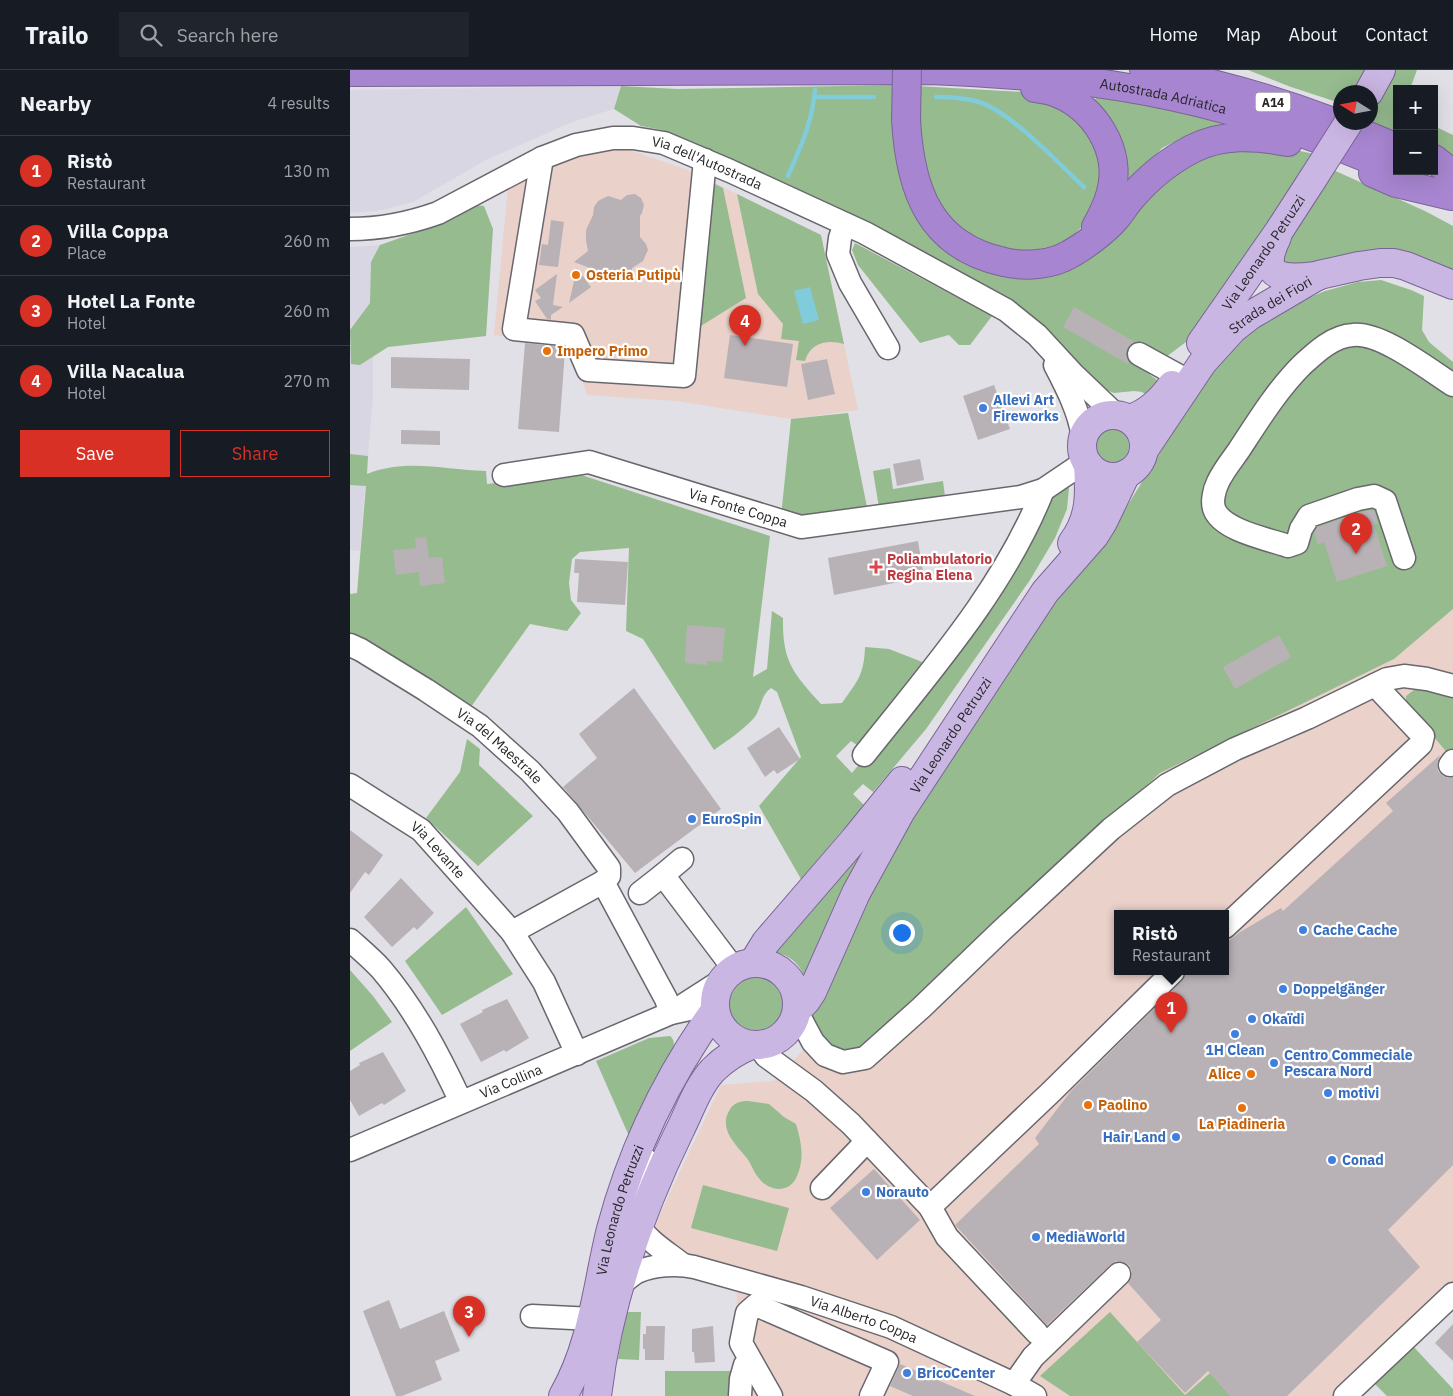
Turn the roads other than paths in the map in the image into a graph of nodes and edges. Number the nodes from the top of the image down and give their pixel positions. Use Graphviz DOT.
graph roads {
  1 [pos="796,70"];
  2 [pos="907,70"];
  3 [pos="1144,70"];
  4 [pos="1232,70"];
  5 [pos="1381,70"];
  6 [pos="350,72"];
  7 [pos="1373,85"];
  8 [pos="1333,109"];
  9 [pos="1378,127"];
  10 [pos="1344,130"];
  11 [pos="1393,133"];
  12 [pos="1393,146"];
  13 [pos="542,158"];
  14 [pos="704,160"];
  15 [pos="1438,166"];
  16 [pos="1393,169"];
  17 [pos="1438,170"];
  18 [pos="1412,175"];
  19 [pos="1452,186"];
  20 [pos="845,224"];
  21 [pos="350,229"];
  22 [pos="1279,231"];
  23 [pos="1089,240"];
  24 [pos="1319,276"];
  25 [pos="1453,285"];
  26 [pos="1042,339"];
  27 [pos="888,348"];
  28 [pos="1140,354"];
  29 [pos="1179,376"];
  30 [pos="1453,385"];
  31 [pos="1123,417"];
  32 [pos="1144,450"];
  33 [pos="1086,454"];
  34 [pos="1126,474"];
  35 [pos="504,475"];
  36 [pos="1043,490"];
  37 [pos="1404,558"];
  38 [pos="350,645"];
  39 [pos="1445,684"];
  40 [pos="1376,685"];
  41 [pos="1399,711"];
  42 [pos="864,755"];
  43 [pos="350,784"];
  44 [pos="682,859"];
  45 [pos="663,875"];
  46 [pos="603,882"];
  47 [pos="640,893"];
  48 [pos="1229,923"];
  49 [pos="512,932"];
  50 [pos="350,940"];
  51 [pos="1170,975"];
  52 [pos="728,986"];
  53 [pos="797,1011"];
  54 [pos="675,1012"];
  55 [pos="699,1033"];
  56 [pos="754,1045"];
  57 [pos="577,1054"];
  58 [pos="461,1102"];
  59 [pos="867,1141"];
  60 [pos="350,1150"];
  61 [pos="822,1188"];
  62 [pos="930,1207"];
  63 [pos="638,1225"];
  64 [pos="683,1265"];
  65 [pos="1119,1274"];
  66 [pos="618,1287"];
  67 [pos="1453,1294"];
  68 [pos="532,1316"];
  69 [pos="593,1318"];
  70 [pos="1037,1333"];
  71 [pos="745,1364"];
  72 [pos="1014,1384"];
  73 [pos="563,1396"];
  74 [pos="597,1396"];
  75 [pos="740,1396"];
  76 [pos="771,1396"];
  77 [pos="871,1396"];
  78 [pos="1035,1396"];
  79 [pos="1345,1396"];
  1 -- 6 [label="highway, Autostrada Adriatica / A14"];
  1 -- 16 [label="highway, Autostrada Adriatica / A14"];
  1 -- 23 [label="highway"];
  2 -- 23 [label="highway, bridge"];
  3 -- 12 [label="highway, Autostrada Adriatica / A14"];
  4 -- 8 [label="highway"];
  5 -- 7 [label="main road"];
  9 -- 11 [label="highway"];
  10 -- 22 [label="main road, Via Leonardo Petruzzi, bridge"];
  13 -- 14 [label="street, Via dell'Autostrada"];
  13 -- 14 [label="street"];
  13 -- 21 [label="street, Via dell'Autostrada"];
  14 -- 20 [label="street, Via dell'Autostrada"];
  15 -- 19 [label="highway"];
  17 -- 19 [label="highway"];
  18 -- 19 [label="highway, Autostrada Adriatica / A14"];
  19 -- 23 [label="highway"];
  20 -- 26 [label="street, Via dell'Autostrada"];
  20 -- 27 [label="street"];
  22 -- 24 [label="main road"];
  22 -- 29 [label="main road, Via Leonardo Petruzzi"];
  24 -- 25 [label="main road, Strada dei Fiori"];
  24 -- 32 [label="main road, Strada dei Fiori"];
  26 -- 31 [label="street, Via dell'Autostrada"];
  26 -- 33 [label="street, Via dell'Autostrada"];
  28 -- 29 [label="street"];
  29 -- 31 [label="main road, Via Leonardo Petruzzi"];
  30 -- 37 [label="street"];
  31 -- 32 [label="main road"];
  31 -- 33 [label="main road"];
  32 -- 34 [label="main road"];
  33 -- 34 [label="main road"];
  33 -- 36 [label="street, Via Fonte Coppa"];
  33 -- 52 [label="main road, Via Leonardo Petruzzi"];
  34 -- 53 [label="main road, Via Leonardo Petruzzi"];
  35 -- 36 [label="street, Via Fonte Coppa"];
  36 -- 42 [label="street"];
  38 -- 46 [label="street, Via del Maestrale"];
  39 -- 40 [label="street"];
  39 -- 41 [label="street"];
  40 -- 41 [label="street"];
  40 -- 53 [label="street"];
  41 -- 48 [label="street"];
  43 -- 49 [label="street, Via Levante"];
  44 -- 45 [label="street"];
  45 -- 47 [label="street"];
  45 -- 52 [label="street"];
  46 -- 49 [label="street"];
  46 -- 54 [label="street"];
  49 -- 57 [label="street, Via Levante"];
  50 -- 58 [label="street"];
  51 -- 62 [label="street"];
  52 -- 53 [label="main road"];
  52 -- 54 [label="street, Via Collina"];
  52 -- 55 [label="main road, Via Leonardo Petruzzi"];
  52 -- 56 [label="main road"];
  53 -- 56 [label="main road"];
  54 -- 55 [label="street"];
  54 -- 57 [label="street, Via Collina"];
  55 -- 63 [label="street, Via Leonardo Petruzzi"];
  55 -- 69 [label="main road, Via Leonardo Petruzzi"];
  56 -- 59 [label="street"];
  56 -- 63 [label="main road, Via Leonardo Petruzzi"];
  57 -- 58 [label="street, Via Collina"];
  58 -- 60 [label="street, Via Collina"];
  59 -- 61 [label="street"];
  59 -- 62 [label="street"];
  62 -- 70 [label="street"];
  63 -- 64 [label="street, Via Alberto Coppa"];
  63 -- 66 [label="main road, Via Leonardo Petruzzi"];
  64 -- 66 [label="street, Via Alberto Coppa"];
  64 -- 72 [label="street, Via Alberto Coppa"];
  65 -- 72 [label="street"];
  66 -- 74 [label="main road, Via Leonardo Petruzzi"];
  67 -- 79 [label="street"];
  68 -- 69 [label="street"];
  69 -- 73 [label="main road, Via Leonardo Petruzzi"];
  71 -- 75 [label="street"];
  72 -- 78 [label="street, Via Alberto Coppa"];
  76 -- 77 [label="street"];
}
